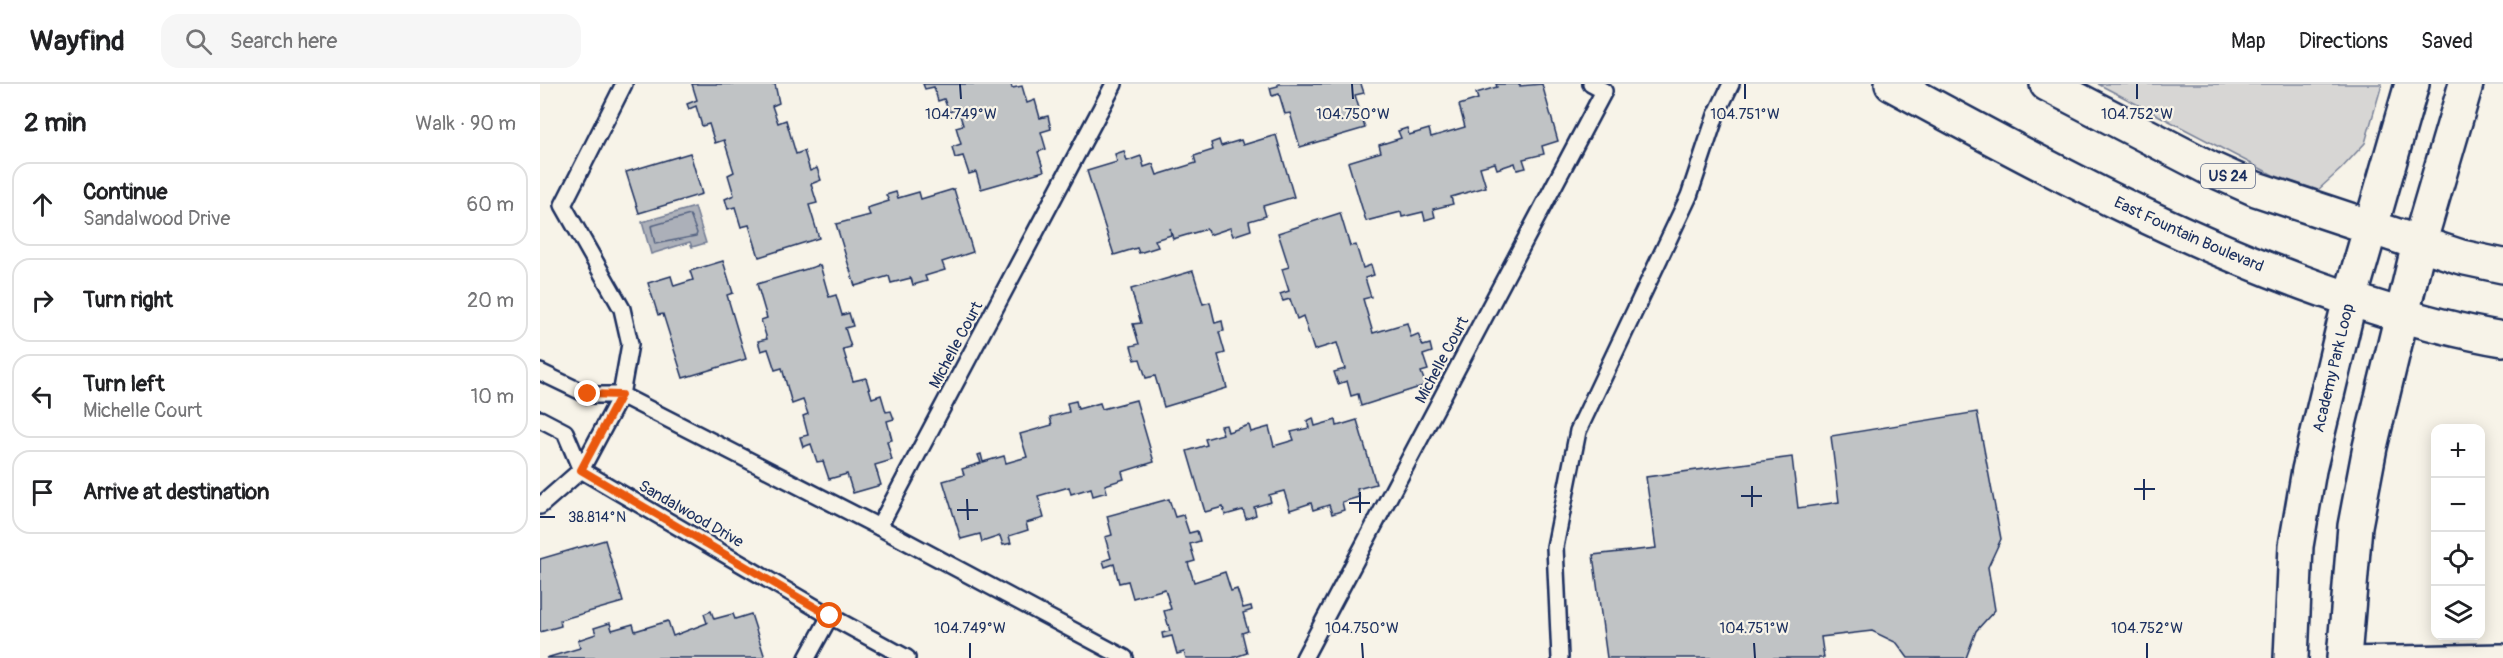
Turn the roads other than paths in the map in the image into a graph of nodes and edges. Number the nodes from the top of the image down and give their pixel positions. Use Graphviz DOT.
graph roads {
  1 [pos="624,84"];
  2 [pos="1114,84"];
  3 [pos="1592,84"];
  4 [pos="1731,84"];
  5 [pos="1892,84"];
  6 [pos="2047,84"];
  7 [pos="2412,84"];
  8 [pos="2466,84"];
  9 [pos="2370,229"];
  10 [pos="2419,244"];
  11 [pos="2503,266"];
  12 [pos="2350,299"];
  13 [pos="2402,316"];
  14 [pos="2503,339"];
  15 [pos="540,372"];
  16 [pos="621,395"];
  17 [pos="540,419"];
  18 [pos="581,470"];
  19 [pos="540,506"];
  20 [pos="879,527"];
  21 [pos="830,616"];
  22 [pos="2503,652"];
  23 [pos="2458,656"];
  24 [pos="2344,657"];
  25 [pos="807,658"];
  26 [pos="907,658"];
  27 [pos="1125,658"];
  28 [pos="1304,658"];
  29 [pos="1560,658"];
  30 [pos="2291,658"];
  1 -- 16 [label="lane"];
  2 -- 20 [label="lane, Michelle Court"];
  3 -- 28 [label="lane, Michelle Court"];
  4 -- 29 [label="lane"];
  5 -- 12 [label="main road, East Fountain Boulevard"];
  6 -- 9 [label="main road, US 24"];
  7 -- 9 [label="main road, Academy Park Loop"];
  8 -- 10 [label="main road"];
  9 -- 10 [label="main road, US 24"];
  9 -- 12 [label="main road, Academy Park Loop"];
  10 -- 11 [label="main road, US 24"];
  10 -- 13 [label="main road"];
  12 -- 13 [label="main road, East Fountain Boulevard"];
  12 -- 30 [label="main road, Academy Park Loop"];
  13 -- 14 [label="main road, East Fountain Boulevard"];
  13 -- 24 [label="main road"];
  15 -- 16 [label="lane"];
  16 -- 18 [label="lane"];
  16 -- 20 [label="lane"];
  17 -- 18 [label="lane"];
  18 -- 19 [label="lane"];
  18 -- 21 [label="lane, Sandalwood Drive"];
  20 -- 27 [label="lane"];
  21 -- 25 [label="lane"];
  21 -- 26 [label="lane, Sandalwood Drive"];
  22 -- 23 [label="lane"];
  23 -- 24 [label="lane"];
}
